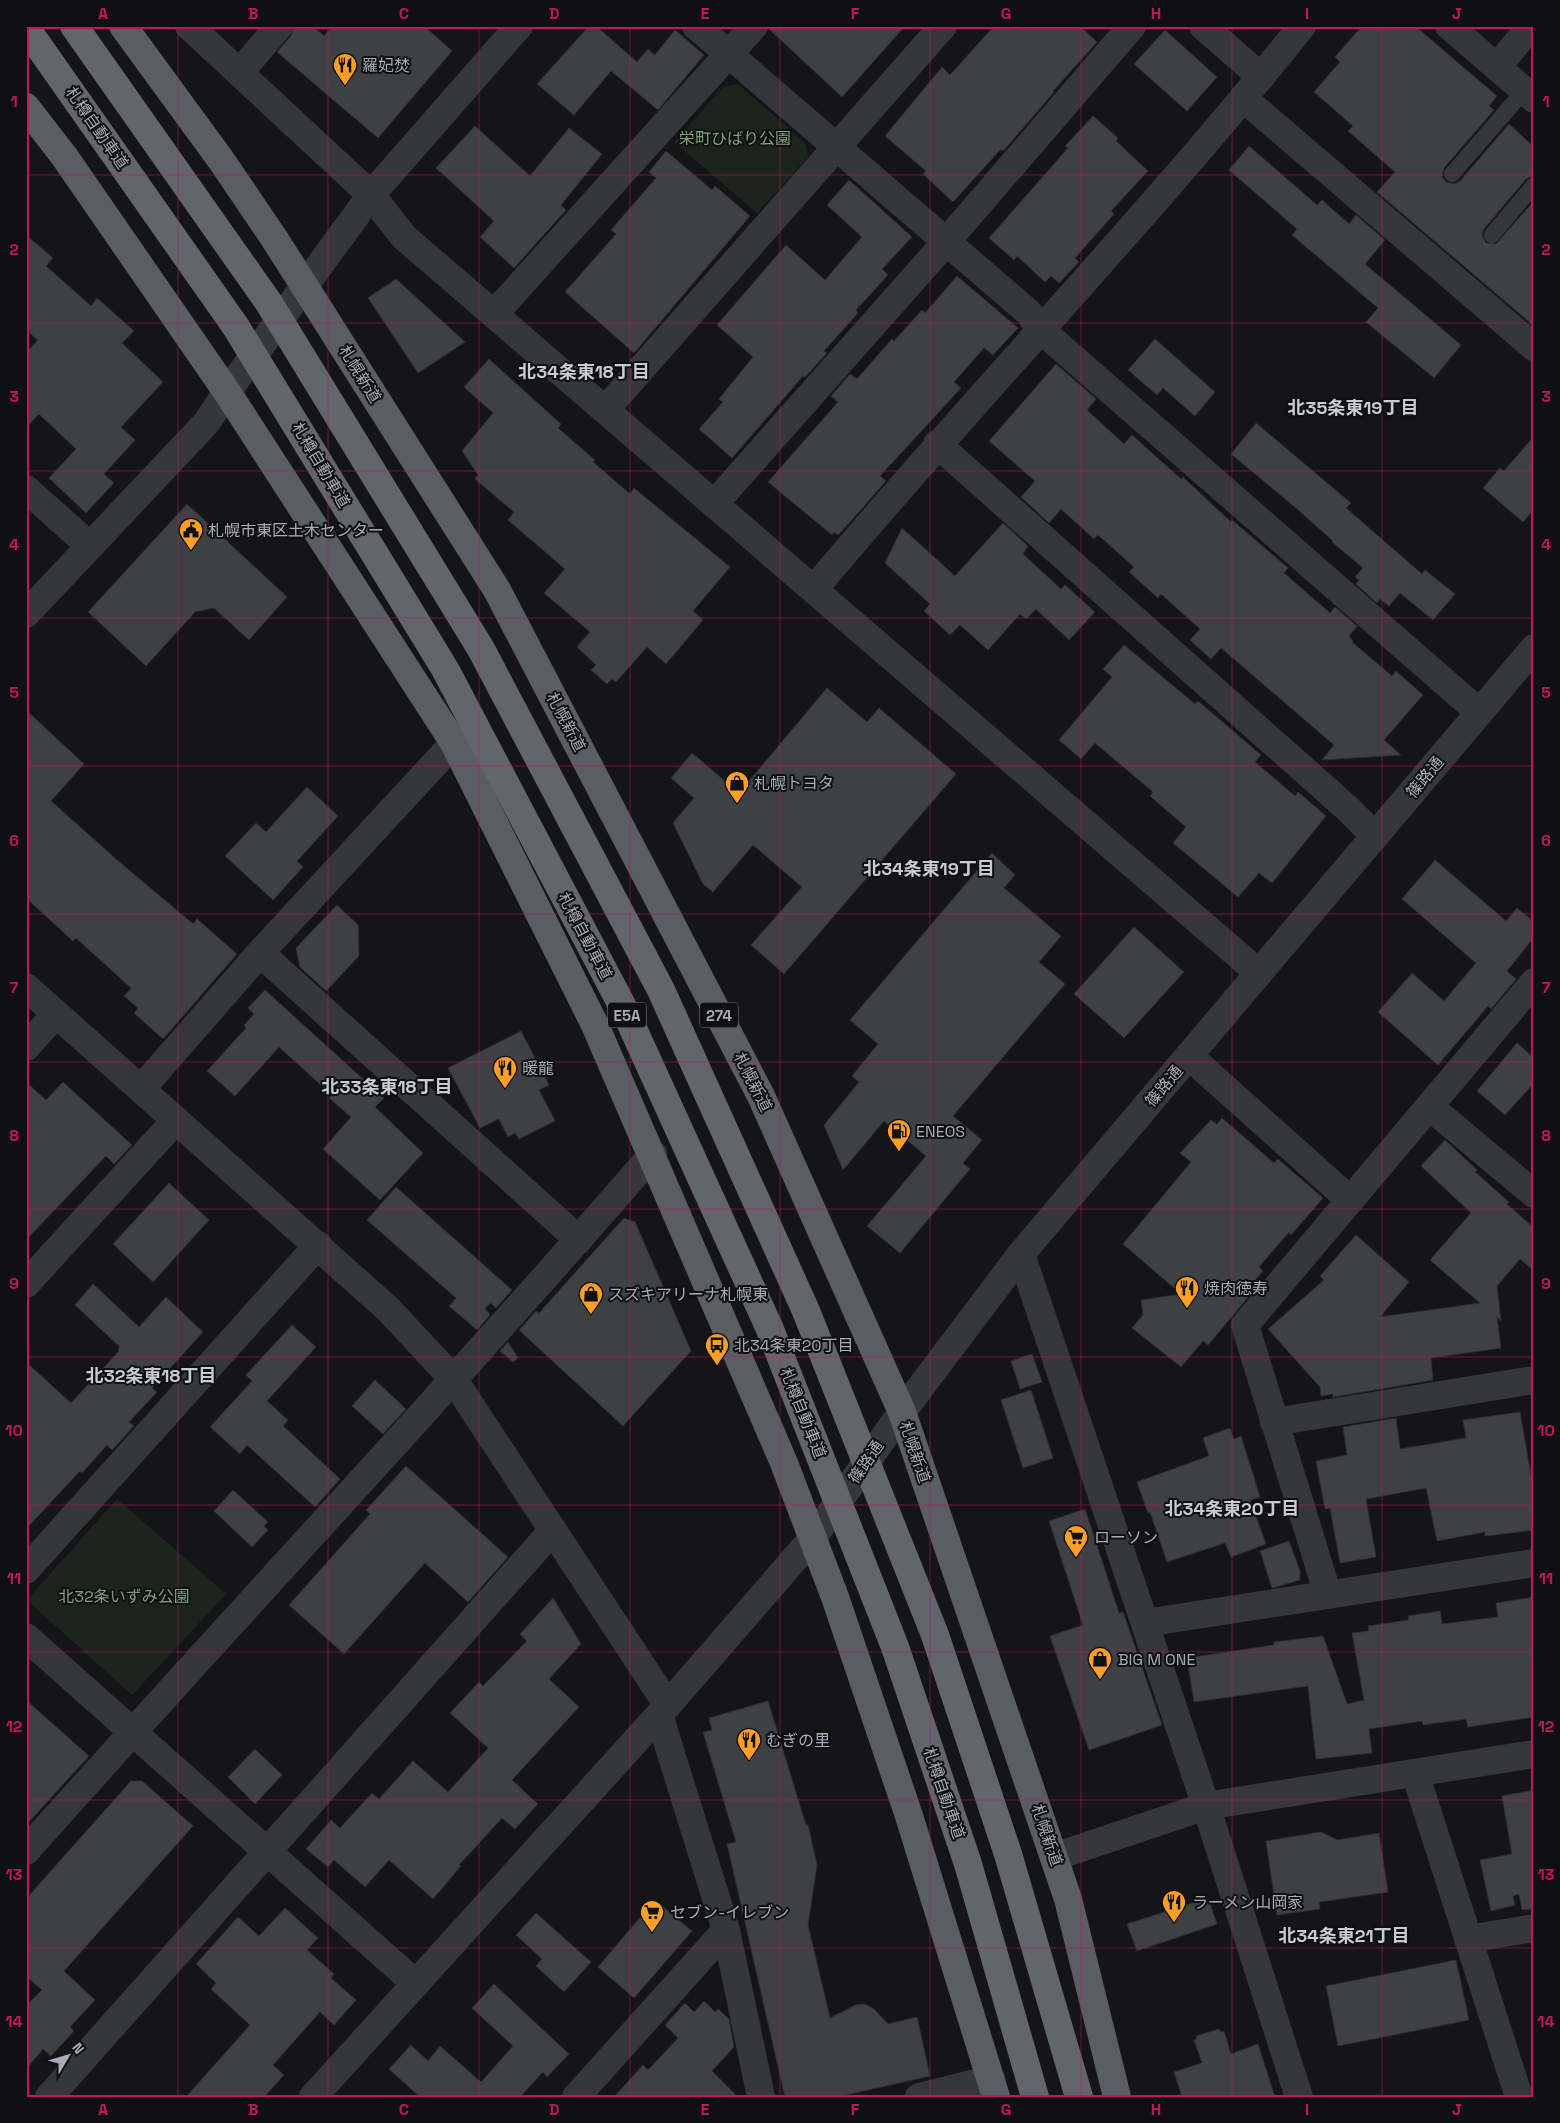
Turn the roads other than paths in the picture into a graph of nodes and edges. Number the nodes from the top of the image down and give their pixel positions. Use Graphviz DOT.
graph roads {
  1 [pos="74,26"];
  2 [pos="123,26"];
  3 [pos="189,26"];
  4 [pos="279,26"];
  5 [pos="519,26"];
  6 [pos="696,26"];
  7 [pos="754,26"];
  8 [pos="943,26"];
  9 [pos="1132,26"];
  10 [pos="1203,26"];
  11 [pos="1302,26"];
  12 [pos="1449,26"];
  13 [pos="1531,26"];
  14 [pos="26,28"];
  15 [pos="728,55"];
  16 [pos="1497,67"];
  17 [pos="240,72"];
  18 [pos="1261,77"];
  19 [pos="1529,95"];
  20 [pos="1243,98"];
  21 [pos="26,107"];
  22 [pos="837,147"];
  23 [pos="1452,174"];
  24 [pos="1534,185"];
  25 [pos="371,195"];
  26 [pos="1492,235"];
  27 [pos="946,242"];
  28 [pos="306,287"];
  29 [pos="494,314"];
  30 [pos="1042,330"];
  31 [pos="1534,347"];
  32 [pos="227,392"];
  33 [pos="605,410"];
  34 [pos="937,444"];
  35 [pos="26,489"];
  36 [pos="714,504"];
  37 [pos="90,546"];
  38 [pos="814,589"];
  39 [pos="26,614"];
  40 [pos="1534,648"];
  41 [pos="1479,712"];
  42 [pos="454,743"];
  43 [pos="1375,836"];
  44 [pos="260,953"];
  45 [pos="1259,974"];
  46 [pos="1534,982"];
  47 [pos="26,987"];
  48 [pos="56,1014"];
  49 [pos="26,1047"];
  50 [pos="1189,1056"];
  51 [pos="141,1089"];
  52 [pos="1430,1107"];
  53 [pos="176,1120"];
  54 [pos="653,1154"];
  55 [pos="1534,1194"];
  56 [pos="1350,1200"];
  57 [pos="579,1240"];
  58 [pos="318,1245"];
  59 [pos="1021,1254"];
  60 [pos="26,1284"];
  61 [pos="454,1380"];
  62 [pos="1534,1380"];
  63 [pos="902,1412"];
  64 [pos="1274,1422"];
  65 [pos="552,1530"];
  66 [pos="812,1538"];
  67 [pos="1534,1563"];
  68 [pos="26,1570"];
  69 [pos="1328,1595"];
  70 [pos="1144,1623"];
  71 [pos="26,1637"];
  72 [pos="663,1709"];
  73 [pos="132,1731"];
  74 [pos="1534,1754"];
  75 [pos="1415,1773"];
  76 [pos="1206,1806"];
  77 [pos="26,1851"];
  78 [pos="267,1851"];
  79 [pos="1054,1857"];
  80 [pos="1534,1928"];
  81 [pos="726,1930"];
  82 [pos="1468,1939"];
  83 [pos="416,1984"];
  84 [pos="994,2088"];
  85 [pos="48,2097"];
  86 [pos="314,2097"];
  87 [pos="576,2097"];
  88 [pos="761,2097"];
  89 [pos="919,2097"];
  90 [pos="1035,2097"];
  91 [pos="1079,2097"];
  92 [pos="1117,2097"];
  93 [pos="1299,2097"];
  94 [pos="1519,2097"];
  1 -- 91 [label="highway, E5A, bridge"];
  2 -- 28 [label="highway, 札幌新道 / 274"];
  3 -- 17 [label="street"];
  4 -- 17 [label="street"];
  5 -- 25 [label="street"];
  6 -- 15 [label="street"];
  7 -- 15 [label="street"];
  8 -- 22 [label="street"];
  9 -- 27 [label="street"];
  10 -- 18 [label="street"];
  11 -- 18 [label="street"];
  12 -- 16 [label="street"];
  13 -- 16 [label="street"];
  14 -- 90 [label="highway, 札樽自動車道 / E5A, bridge"];
  15 -- 22 [label="street"];
  15 -- 29 [label="street"];
  16 -- 19 [label="street"];
  17 -- 25 [label="street"];
  18 -- 20 [label="street"];
  19 -- 23 [label="lane"];
  20 -- 30 [label="street"];
  20 -- 31 [label="street"];
  21 -- 32 [label="highway"];
  22 -- 27 [label="street"];
  22 -- 33 [label="street"];
  24 -- 26 [label="lane"];
  25 -- 28 [label="street"];
  25 -- 29 [label="street"];
  27 -- 30 [label="street"];
  27 -- 36 [label="street"];
  28 -- 32 [label="street"];
  28 -- 63 [label="highway, 札幌新道 / 274"];
  29 -- 33 [label="street"];
  30 -- 34 [label="street"];
  30 -- 41 [label="street"];
  32 -- 37 [label="street"];
  32 -- 42 [label="highway"];
  33 -- 36 [label="street"];
  34 -- 38 [label="street"];
  34 -- 43 [label="street"];
  35 -- 37 [label="street"];
  36 -- 38 [label="street"];
  37 -- 39 [label="street"];
  38 -- 45 [label="street"];
  40 -- 41 [label="street, 篠路通"];
  41 -- 43 [label="street, 篠路通"];
  42 -- 44 [label="street"];
  42 -- 54 [label="highway"];
  43 -- 45 [label="street, 篠路通"];
  44 -- 51 [label="street"];
  44 -- 57 [label="street"];
  45 -- 50 [label="street, 篠路通"];
  46 -- 52 [label="street"];
  47 -- 48 [label="street"];
  48 -- 49 [label="street"];
  48 -- 51 [label="street"];
  50 -- 56 [label="street"];
  50 -- 59 [label="street, 篠路通"];
  51 -- 53 [label="street"];
  52 -- 55 [label="street"];
  52 -- 56 [label="street"];
  53 -- 58 [label="street"];
  53 -- 60 [label="street"];
  54 -- 57 [label="street"];
  54 -- 66 [label="highway"];
  56 -- 64 [label="street"];
  57 -- 61 [label="street"];
  58 -- 61 [label="street"];
  58 -- 68 [label="street"];
  59 -- 63 [label="street, 篠路通"];
  59 -- 70 [label="street"];
  61 -- 65 [label="street"];
  61 -- 73 [label="street"];
  62 -- 64 [label="street"];
  63 -- 66 [label="street, 篠路通"];
  63 -- 79 [label="highway, 札幌新道 / 274"];
  64 -- 69 [label="street"];
  65 -- 72 [label="street"];
  65 -- 78 [label="street"];
  66 -- 72 [label="street, 篠路通"];
  66 -- 84 [label="highway"];
  67 -- 69 [label="street"];
  69 -- 70 [label="street"];
  70 -- 76 [label="street"];
  71 -- 73 [label="street"];
  72 -- 81 [label="street"];
  72 -- 83 [label="street, 篠路通"];
  73 -- 77 [label="street"];
  73 -- 78 [label="street"];
  74 -- 75 [label="street"];
  75 -- 76 [label="street"];
  75 -- 82 [label="street"];
  76 -- 79 [label="street"];
  76 -- 93 [label="street"];
  78 -- 83 [label="street"];
  78 -- 85 [label="street"];
  79 -- 92 [label="highway, 札幌新道 / 274"];
  80 -- 82 [label="street"];
  81 -- 87 [label="street"];
  81 -- 88 [label="street"];
  82 -- 94 [label="street"];
  83 -- 86 [label="street, 篠路通"];
  84 -- 89 [label="street"];
}
